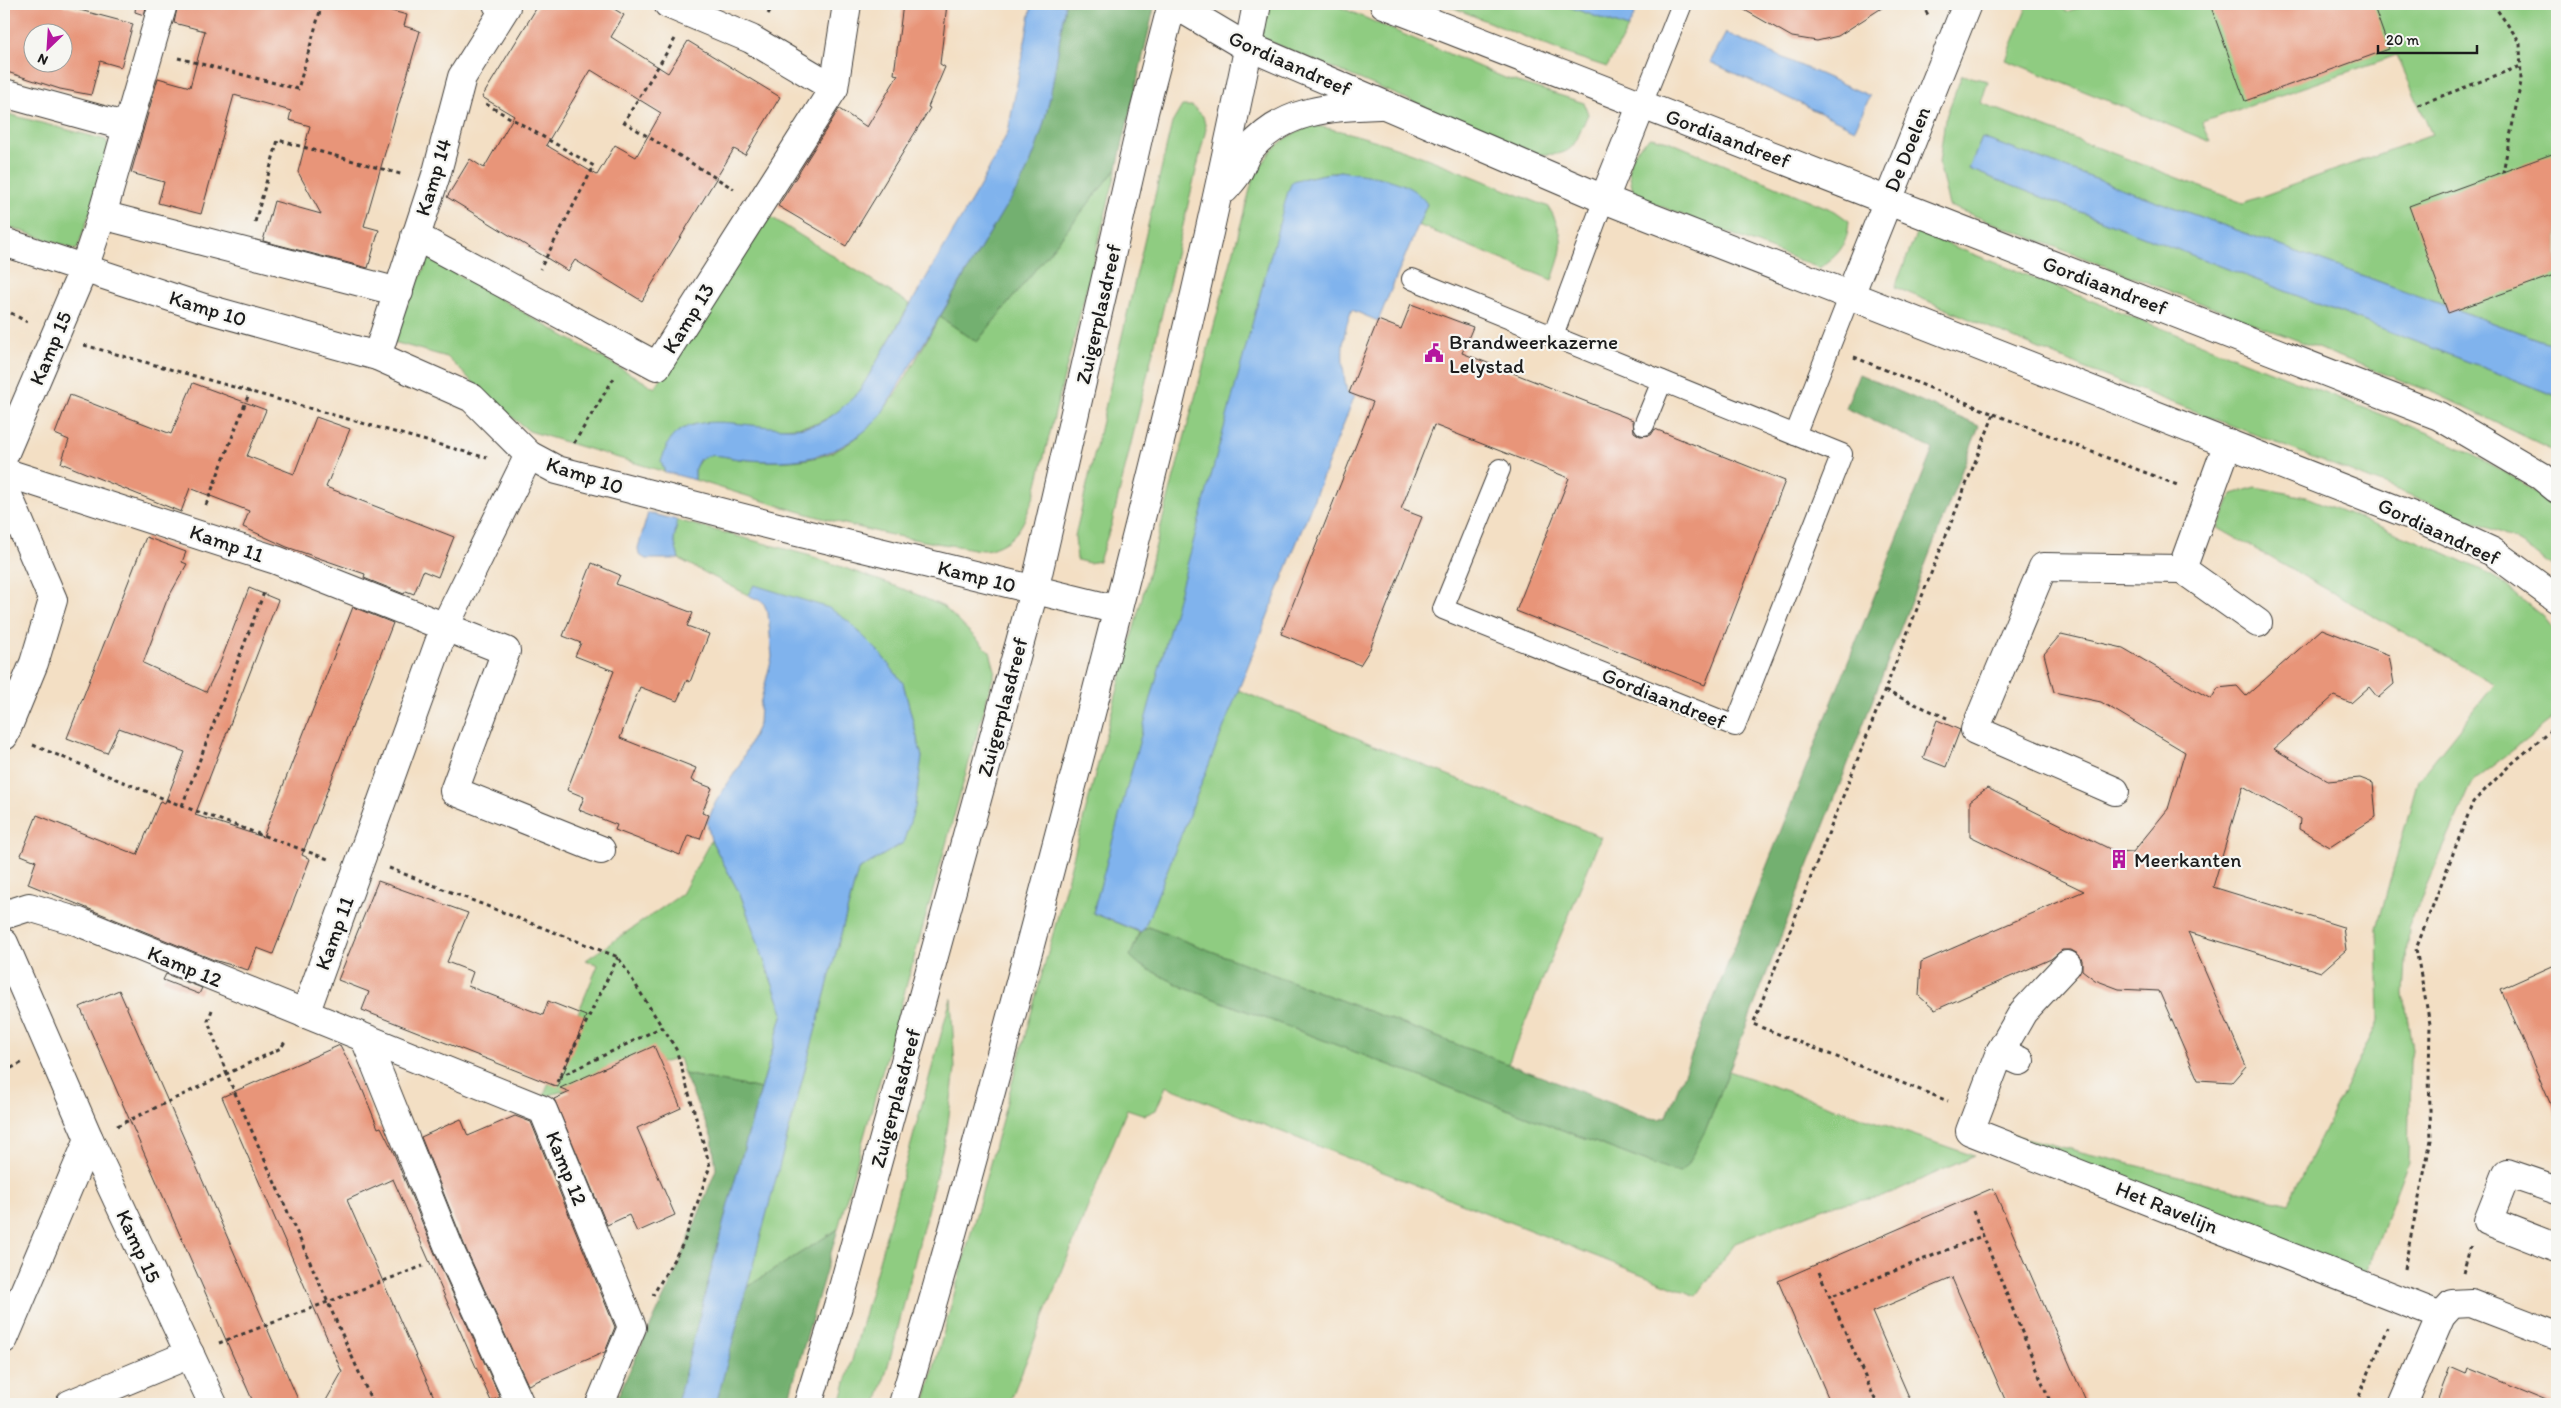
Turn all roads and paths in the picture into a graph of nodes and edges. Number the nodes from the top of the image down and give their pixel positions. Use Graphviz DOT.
graph roads {
  1 [pos="163,4"];
  2 [pos="322,4"];
  3 [pos="847,4"];
  4 [pos="1173,4"];
  5 [pos="1257,4"];
  6 [pos="1682,4"];
  7 [pos="1967,4"];
  8 [pos="2493,4"];
  9 [pos="503,5"];
  10 [pos="1391,5"];
  11 [pos="680,8"];
  12 [pos="151,42"];
  13 [pos="1248,46"];
  14 [pos="2521,66"];
  15 [pos="459,88"];
  16 [pos="834,88"];
  17 [pos="4,93"];
  18 [pos="1642,104"];
  19 [pos="1381,105"];
  20 [pos="2418,105"];
  21 [pos="128,127"];
  22 [pos="2503,172"];
  23 [pos="433,183"];
  24 [pos="1604,199"];
  25 [pos="1886,200"];
  26 [pos="1216,201"];
  27 [pos="760,204"];
  28 [pos="102,215"];
  29 [pos="415,236"];
  30 [pos="4,242"];
  31 [pos="246,252"];
  32 [pos="84,268"];
  33 [pos="1412,280"];
  34 [pos="399,292"];
  35 [pos="1850,295"];
  36 [pos="526,296"];
  37 [pos="4,309"];
  38 [pos="54,336"];
  39 [pos="1553,336"];
  40 [pos="1829,347"];
  41 [pos="630,352"];
  42 [pos="377,356"];
  43 [pos="1662,381"];
  44 [pos="250,391"];
  45 [pos="1994,414"];
  46 [pos="1644,425"];
  47 [pos="1795,435"];
  48 [pos="2228,443"];
  49 [pos="4,455"];
  50 [pos="526,461"];
  51 [pos="1500,469"];
  52 [pos="557,470"];
  53 [pos="4,472"];
  54 [pos="4,486"];
  55 [pos="2557,489"];
  56 [pos="2208,498"];
  57 [pos="195,532"];
  58 [pos="276,560"];
  59 [pos="2182,569"];
  60 [pos="1034,591"];
  61 [pos="2557,599"];
  62 [pos="1118,610"];
  63 [pos="2258,623"];
  64 [pos="446,626"];
  65 [pos="1885,691"];
  66 [pos="2556,726"];
  67 [pos="1976,730"];
  68 [pos="4,735"];
  69 [pos="2115,790"];
  70 [pos="182,806"];
  71 [pos="601,850"];
  72 [pos="359,863"];
  73 [pos="4,915"];
  74 [pos="4,943"];
  75 [pos="618,956"];
  76 [pos="2067,965"];
  77 [pos="223,982"];
  78 [pos="304,1014"];
  79 [pos="662,1027"];
  80 [pos="364,1039"];
  81 [pos="227,1075"];
  82 [pos="559,1077"];
  83 [pos="543,1110"];
  84 [pos="1977,1112"];
  85 [pos="89,1139"];
  86 [pos="2557,1190"];
  87 [pos="1973,1211"];
  88 [pos="2488,1221"];
  89 [pos="1982,1236"];
  90 [pos="2557,1248"];
  91 [pos="452,1255"];
  92 [pos="1819,1272"];
  93 [pos="1834,1295"];
  94 [pos="2398,1299"];
  95 [pos="328,1302"];
  96 [pos="2446,1310"];
  97 [pos="632,1327"];
  98 [pos="2557,1336"];
  99 [pos="4,1339"];
  100 [pos="190,1354"];
  101 [pos="70,1404"];
  102 [pos="213,1404"];
  103 [pos="373,1404"];
  104 [pos="520,1404"];
  105 [pos="600,1404"];
  106 [pos="808,1404"];
  107 [pos="903,1404"];
  108 [pos="1877,1404"];
  109 [pos="2051,1404"];
  110 [pos="2356,1404"];
  111 [pos="2403,1404"];
  1 -- 12 [label="street"];
  2 -- 12 [label="path"];
  3 -- 16 [label="street, Kamp 13"];
  4 -- 13 [label="street, Gordiaandreef"];
  4 -- 60 [label="street, Zuigerplasdreef"];
  5 -- 13 [label="street"];
  6 -- 18 [label="lane"];
  7 -- 25 [label="street, De Doelen"];
  8 -- 14 [label="path"];
  9 -- 15 [label="street, Kamp 14"];
  10 -- 18 [label="street, Gordiaandreef"];
  11 -- 16 [label="street"];
  11 -- 27 [label="path"];
  12 -- 21 [label="street"];
  13 -- 19 [label="street, Gordiaandreef"];
  13 -- 26 [label="street"];
  14 -- 20 [label="path"];
  14 -- 22 [label="path"];
  15 -- 23 [label="street, Kamp 14"];
  15 -- 36 [label="path"];
  16 -- 27 [label="street, Kamp 13"];
  17 -- 21 [label="street"];
  18 -- 24 [label="street, Gordiaandreef"];
  18 -- 25 [label="street, Gordiaandreef"];
  19 -- 24 [label="street, Gordiaandreef"];
  19 -- 26 [label="street, Gordiaandreef"];
  21 -- 28 [label="street"];
  23 -- 29 [label="street, Kamp 14"];
  23 -- 31 [label="path"];
  24 -- 35 [label="street, Gordiaandreef"];
  24 -- 39 [label="lane, Gordiaandreef"];
  25 -- 35 [label="street, De Doelen"];
  25 -- 55 [label="street, Gordiaandreef"];
  26 -- 62 [label="street"];
  27 -- 41 [label="street, Kamp 13"];
  28 -- 31 [label="street"];
  28 -- 32 [label="street"];
  29 -- 34 [label="street, Kamp 14"];
  29 -- 36 [label="street, Kamp 13"];
  30 -- 32 [label="street, Kamp 10"];
  31 -- 34 [label="street"];
  32 -- 38 [label="street, Kamp 15"];
  32 -- 42 [label="street, Kamp 10"];
  33 -- 39 [label="lane, Gordiaandreef"];
  34 -- 42 [label="street, Kamp 14"];
  35 -- 40 [label="lane"];
  35 -- 48 [label="street, Gordiaandreef"];
  36 -- 41 [label="street, Kamp 13"];
  37 -- 38 [label="path"];
  38 -- 44 [label="path"];
  38 -- 49 [label="street, Kamp 15"];
  39 -- 43 [label="lane, Gordiaandreef"];
  40 -- 45 [label="path"];
  40 -- 47 [label="lane"];
  41 -- 52 [label="path"];
  42 -- 50 [label="street, Kamp 10"];
  43 -- 46 [label="lane"];
  43 -- 47 [label="lane, Gordiaandreef"];
  44 -- 50 [label="path"];
  44 -- 57 [label="path"];
  45 -- 56 [label="path"];
  45 -- 65 [label="path"];
  47 -- 51 [label="lane, Gordiaandreef"];
  48 -- 56 [label="street"];
  48 -- 61 [label="street, Gordiaandreef"];
  50 -- 52 [label="street, Kamp 10"];
  50 -- 64 [label="street, Kamp 11"];
  52 -- 60 [label="street, Kamp 10"];
  53 -- 57 [label="street, Kamp 11"];
  54 -- 68 [label="street"];
  56 -- 59 [label="street"];
  57 -- 58 [label="street, Kamp 11"];
  58 -- 64 [label="street, Kamp 11"];
  58 -- 70 [label="path"];
  59 -- 63 [label="street"];
  59 -- 67 [label="street"];
  60 -- 62 [label="street, Kamp 10"];
  60 -- 106 [label="street, Zuigerplasdreef"];
  62 -- 107 [label="street"];
  64 -- 71 [label="street, Kamp 11"];
  64 -- 72 [label="street, Kamp 11"];
  65 -- 67 [label="path"];
  65 -- 84 [label="path"];
  66 -- 94 [label="path"];
  67 -- 69 [label="street"];
  68 -- 70 [label="path"];
  70 -- 72 [label="path"];
  72 -- 75 [label="path"];
  72 -- 78 [label="street, Kamp 11"];
  73 -- 77 [label="street, Kamp 12"];
  74 -- 85 [label="street, Kamp 15"];
  75 -- 79 [label="path"];
  75 -- 82 [label="path"];
  76 -- 84 [label="street, Het Ravelijn"];
  77 -- 78 [label="street, Kamp 12"];
  77 -- 81 [label="path"];
  78 -- 80 [label="street, Kamp 12"];
  78 -- 81 [label="path"];
  79 -- 82 [label="path"];
  79 -- 97 [label="path"];
  80 -- 83 [label="street, Kamp 12"];
  80 -- 91 [label="street"];
  81 -- 85 [label="path"];
  81 -- 95 [label="path"];
  82 -- 83 [label="path"];
  83 -- 97 [label="street, Kamp 12"];
  84 -- 94 [label="street, Het Ravelijn"];
  85 -- 99 [label="street"];
  85 -- 100 [label="street, Kamp 15"];
  86 -- 88 [label="street"];
  87 -- 89 [label="path"];
  88 -- 90 [label="street"];
  88 -- 96 [label="path"];
  89 -- 93 [label="path"];
  89 -- 109 [label="path"];
  91 -- 95 [label="path"];
  91 -- 104 [label="street"];
  92 -- 108 [label="path"];
  94 -- 96 [label="street, Het Ravelijn"];
  94 -- 110 [label="path"];
  95 -- 100 [label="path"];
  95 -- 103 [label="path"];
  96 -- 98 [label="street, Het Ravelijn"];
  96 -- 111 [label="street"];
  97 -- 105 [label="street"];
  100 -- 101 [label="street"];
  100 -- 102 [label="street, Kamp 15"];
}
